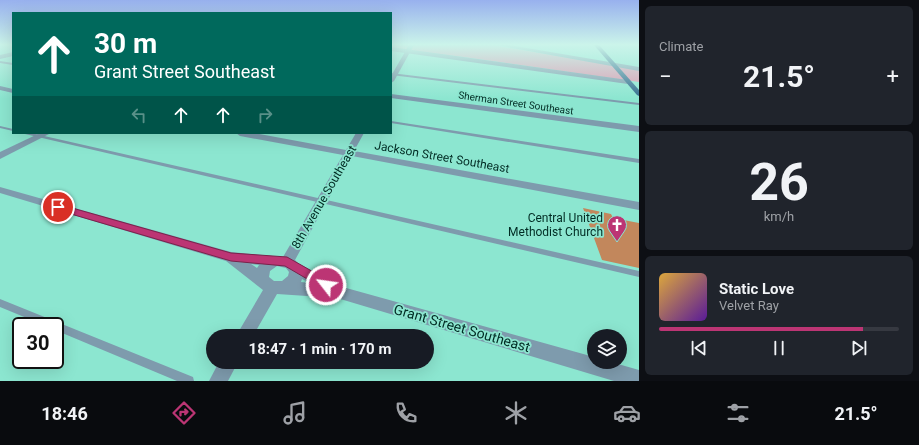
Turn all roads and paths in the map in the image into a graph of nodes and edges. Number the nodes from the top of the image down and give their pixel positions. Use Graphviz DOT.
graph roads {
  1 [pos="401,63"];
  2 [pos="505,63"];
  3 [pos="600,63"];
  4 [pos="613,65"];
  5 [pos="639,69"];
  6 [pos="393,75"];
  7 [pos="628,82"];
  8 [pos="639,84"];
  9 [pos="0,88"];
  10 [pos="12,91"];
  11 [pos="639,94"];
  12 [pos="392,96"];
  13 [pos="639,104"];
  14 [pos="392,122"];
  15 [pos="0,127"];
  16 [pos="639,129"];
  17 [pos="12,130"];
  18 [pos="246,134"];
  19 [pos="360,134"];
  20 [pos="43,135"];
  21 [pos="350,153"];
  22 [pos="0,156"];
  23 [pos="639,161"];
  24 [pos="0,190"];
  25 [pos="321,201"];
  26 [pos="639,206"];
  27 [pos="231,257"];
  28 [pos="286,263"];
  29 [pos="639,274"];
  30 [pos="273,285"];
  31 [pos="337,292"];
  32 [pos="0,303"];
  33 [pos="248,329"];
  34 [pos="225,369"];
  35 [pos="639,379"];
  36 [pos="189,381"];
  37 [pos="218,381"];
  1 -- 6 [label="street"];
  2 -- 7 [label="street"];
  3 -- 4 [label="street"];
  4 -- 5 [label="street"];
  4 -- 7 [label="main road"];
  6 -- 13 [label="lane"];
  7 -- 8 [label="main road"];
  7 -- 11 [label="main road"];
  9 -- 10 [label="street"];
  12 -- 16 [label="street, Sherman Street Southeast"];
  14 -- 23 [label="lane"];
  15 -- 17 [label="lane"];
  18 -- 21 [label="street, Jackson Street Southeast"];
  19 -- 21 [label="street, 8th Avenue Southeast"];
  20 -- 22 [label="street"];
  20 -- 25 [label="lane"];
  21 -- 25 [label="street, 8th Avenue Southeast"];
  21 -- 26 [label="street, Jackson Street Southeast"];
  24 -- 27 [label="street"];
  25 -- 28 [label="street, 8th Avenue Southeast"];
  25 -- 29 [label="lane"];
  27 -- 28 [label="street"];
  27 -- 30 [label="street"];
  28 -- 30 [label="street"];
  28 -- 30 [label="street"];
  28 -- 31 [label="street"];
  30 -- 31 [label="street, Grant Street Southeast"];
  30 -- 33 [label="street"];
  31 -- 35 [label="street, Grant Street Southeast"];
  32 -- 36 [label="lane"];
  34 -- 37 [label="street"];
}
